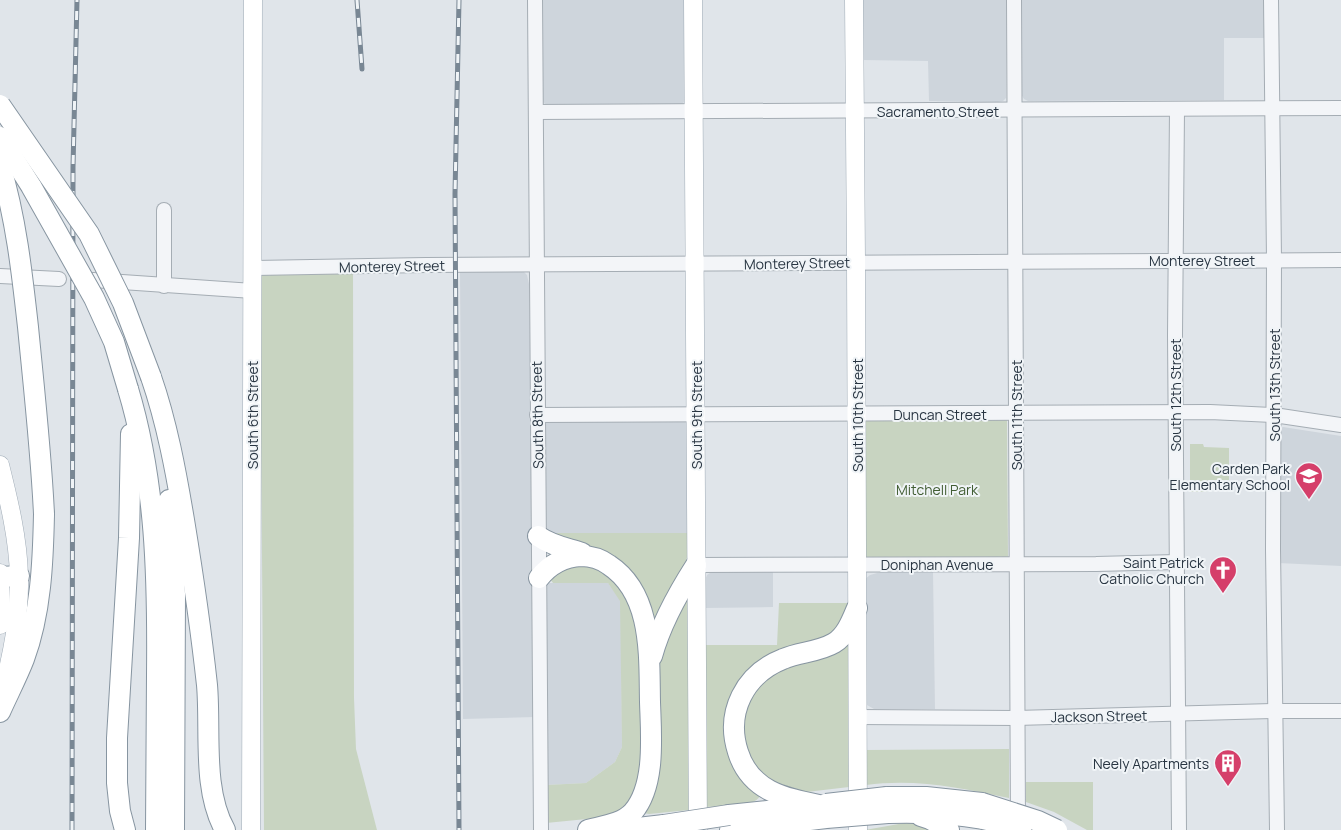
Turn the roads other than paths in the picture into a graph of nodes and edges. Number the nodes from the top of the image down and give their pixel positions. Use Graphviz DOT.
graph roads {
  1 [pos="253,0"];
  2 [pos="535,0"];
  3 [pos="694,0"];
  4 [pos="854,0"];
  5 [pos="1014,0"];
  6 [pos="1271,0"];
  7 [pos="0,105"];
  8 [pos="1341,108"];
  9 [pos="1272,109"];
  10 [pos="1177,110"];
  11 [pos="855,111"];
  12 [pos="1014,111"];
  13 [pos="536,112"];
  14 [pos="694,112"];
  15 [pos="0,137"];
  16 [pos="0,165"];
  17 [pos="164,210"];
  18 [pos="1175,260"];
  19 [pos="1274,260"];
  20 [pos="1341,260"];
  21 [pos="1015,261"];
  22 [pos="856,262"];
  23 [pos="536,264"];
  24 [pos="694,264"];
  25 [pos="253,268"];
  26 [pos="0,276"];
  27 [pos="59,279"];
  28 [pos="93,280"];
  29 [pos="164,286"];
  30 [pos="253,291"];
  31 [pos="151,377"];
  32 [pos="128,389"];
  33 [pos="1176,412"];
  34 [pos="857,414"];
  35 [pos="1016,414"];
  36 [pos="537,415"];
  37 [pos="696,415"];
  38 [pos="1274,416"];
  39 [pos="1341,425"];
  40 [pos="0,465"];
  41 [pos="538,536"];
  42 [pos="589,556"];
  43 [pos="1177,562"];
  44 [pos="1017,564"];
  45 [pos="696,565"];
  46 [pos="858,565"];
  47 [pos="6,572"];
  48 [pos="539,578"];
  49 [pos="857,608"];
  50 [pos="0,625"];
  51 [pos="650,670"];
  52 [pos="0,701"];
  53 [pos="1275,711"];
  54 [pos="1341,711"];
  55 [pos="0,712"];
  56 [pos="1178,714"];
  57 [pos="857,717"];
  58 [pos="1016,718"];
  59 [pos="894,808"];
  60 [pos="824,809"];
  61 [pos="982,811"];
  62 [pos="729,825"];
  63 [pos="125,830"];
  64 [pos="156,830"];
  65 [pos="174,830"];
  66 [pos="224,830"];
  67 [pos="251,830"];
  68 [pos="541,830"];
  69 [pos="588,830"];
  70 [pos="620,830"];
  71 [pos="698,830"];
  72 [pos="809,830"];
  73 [pos="858,830"];
  74 [pos="949,830"];
  75 [pos="1018,830"];
  76 [pos="1022,830"];
  77 [pos="1057,830"];
  78 [pos="1179,830"];
  79 [pos="1277,830"];
  1 -- 25 [label="main road, South 6th Street"];
  2 -- 13 [label="street, South 8th Street"];
  3 -- 14 [label="main road, South 9th Street"];
  4 -- 11 [label="main road, South 10th Street"];
  5 -- 12 [label="street, South 11th Street"];
  6 -- 9 [label="street, South 13th Street"];
  7 -- 31 [label="highway, bridge"];
  8 -- 9 [label="street, Sacramento Street"];
  9 -- 10 [label="street, Sacramento Street"];
  9 -- 19 [label="street, South 13th Street"];
  10 -- 12 [label="street, Sacramento Street"];
  10 -- 18 [label="street, South 12th Street"];
  11 -- 12 [label="street, Sacramento Street"];
  11 -- 14 [label="street, Sacramento Street"];
  11 -- 22 [label="main road, South 10th Street"];
  12 -- 21 [label="street, South 11th Street"];
  13 -- 14 [label="street, Sacramento Street"];
  13 -- 23 [label="street, South 8th Street"];
  14 -- 24 [label="main road, South 9th Street"];
  15 -- 32 [label="highway, bridge"];
  16 -- 55 [label="highway, bridge"];
  17 -- 29 [label="street"];
  18 -- 19 [label="street, Monterey Street"];
  18 -- 21 [label="street, Monterey Street"];
  18 -- 33 [label="street, South 12th Street"];
  19 -- 20 [label="street, Monterey Street"];
  19 -- 38 [label="street, South 13th Street"];
  21 -- 22 [label="street, Monterey Street"];
  21 -- 35 [label="street, South 11th Street"];
  22 -- 24 [label="street, Monterey Street"];
  22 -- 34 [label="main road, South 10th Street"];
  23 -- 24 [label="street, Monterey Street"];
  23 -- 25 [label="street, Monterey Street"];
  23 -- 36 [label="street, South 8th Street"];
  24 -- 37 [label="main road, South 9th Street"];
  25 -- 30 [label="main road, South 6th Street"];
  26 -- 27 [label="street"];
  28 -- 29 [label="street"];
  29 -- 30 [label="street"];
  30 -- 67 [label="main road, South 6th Street"];
  31 -- 65 [label="highway"];
  31 -- 66 [label="highway"];
  32 -- 63 [label="highway"];
  32 -- 64 [label="highway"];
  33 -- 35 [label="street, Duncan Street"];
  33 -- 38 [label="street, Duncan Street"];
  33 -- 43 [label="street, South 12th Street"];
  34 -- 35 [label="street, Duncan Street"];
  34 -- 37 [label="street, Duncan Street"];
  34 -- 46 [label="main road, South 10th Street"];
  35 -- 44 [label="street, South 11th Street"];
  36 -- 37 [label="street, Duncan Street"];
  36 -- 41 [label="street, South 8th Street"];
  37 -- 45 [label="main road, South 9th Street"];
  38 -- 39 [label="street, Duncan Street"];
  38 -- 53 [label="street, South 13th Street"];
  40 -- 47 [label="main road"];
  41 -- 42 [label="highway"];
  41 -- 48 [label="street, South 8th Street"];
  42 -- 48 [label="highway"];
  42 -- 51 [label="highway"];
  43 -- 44 [label="street, Doniphan Avenue"];
  43 -- 56 [label="street, South 12th Street"];
  44 -- 46 [label="street, Doniphan Avenue"];
  44 -- 58 [label="street, South 11th Street"];
  45 -- 46 [label="street, Doniphan Avenue"];
  45 -- 51 [label="highway"];
  45 -- 71 [label="main road, South 9th Street"];
  46 -- 49 [label="main road, South 10th Street"];
  47 -- 50 [label="main road"];
  47 -- 52 [label="main road"];
  48 -- 68 [label="street, South 8th Street"];
  49 -- 57 [label="main road, South 10th Street"];
  49 -- 60 [label="highway"];
  51 -- 69 [label="highway"];
  53 -- 54 [label="street, Jackson Street"];
  53 -- 56 [label="street, Jackson Street"];
  53 -- 79 [label="street, South 13th Street"];
  56 -- 58 [label="street, Jackson Street"];
  56 -- 78 [label="street, South 12th Street"];
  57 -- 58 [label="street, Jackson Street"];
  57 -- 73 [label="main road, South 10th Street"];
  58 -- 75 [label="street, South 11th Street"];
  59 -- 60 [label="highway, bridge"];
  59 -- 61 [label="highway"];
  59 -- 74 [label="highway"];
  60 -- 62 [label="highway"];
  60 -- 72 [label="highway"];
  61 -- 76 [label="highway, bridge"];
  61 -- 77 [label="highway, bridge"];
  62 -- 70 [label="highway, bridge"];
}
